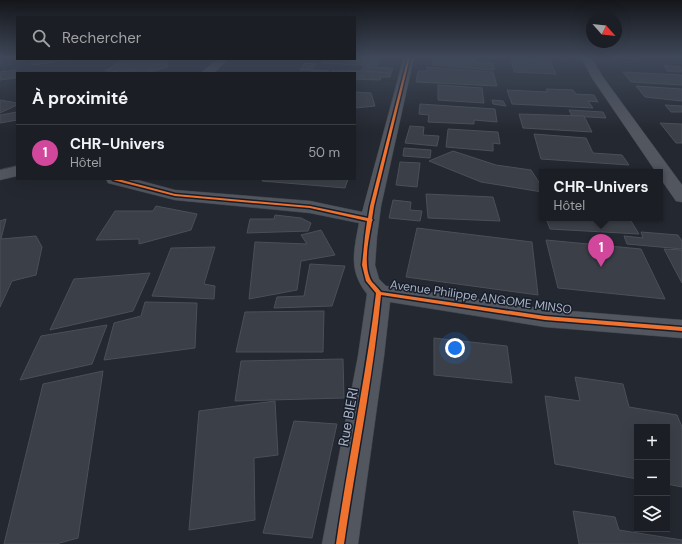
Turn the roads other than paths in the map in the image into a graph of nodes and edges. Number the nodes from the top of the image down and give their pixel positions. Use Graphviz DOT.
graph roads {
  1 [pos="403,82"];
  2 [pos="601,82"];
  3 [pos="662,169"];
  4 [pos="663,170"];
  5 [pos="16,171"];
  6 [pos="0,175"];
  7 [pos="118,180"];
  8 [pos="682,197"];
  9 [pos="370,220"];
  10 [pos="379,293"];
  11 [pos="682,329"];
  12 [pos="340,544"];
  1 -- 9 [label="street, Avenue Philippe ANGOME MINSO"];
  2 -- 3 [label="street"];
  4 -- 8 [label="street"];
  5 -- 6 [label="street"];
  7 -- 9 [label="street"];
  9 -- 10 [label="street, Avenue Philippe ANGOME MINSO"];
  10 -- 11 [label="street, Avenue Philippe ANGOME MINSO"];
  10 -- 12 [label="street, Rue BIERI"];
}
